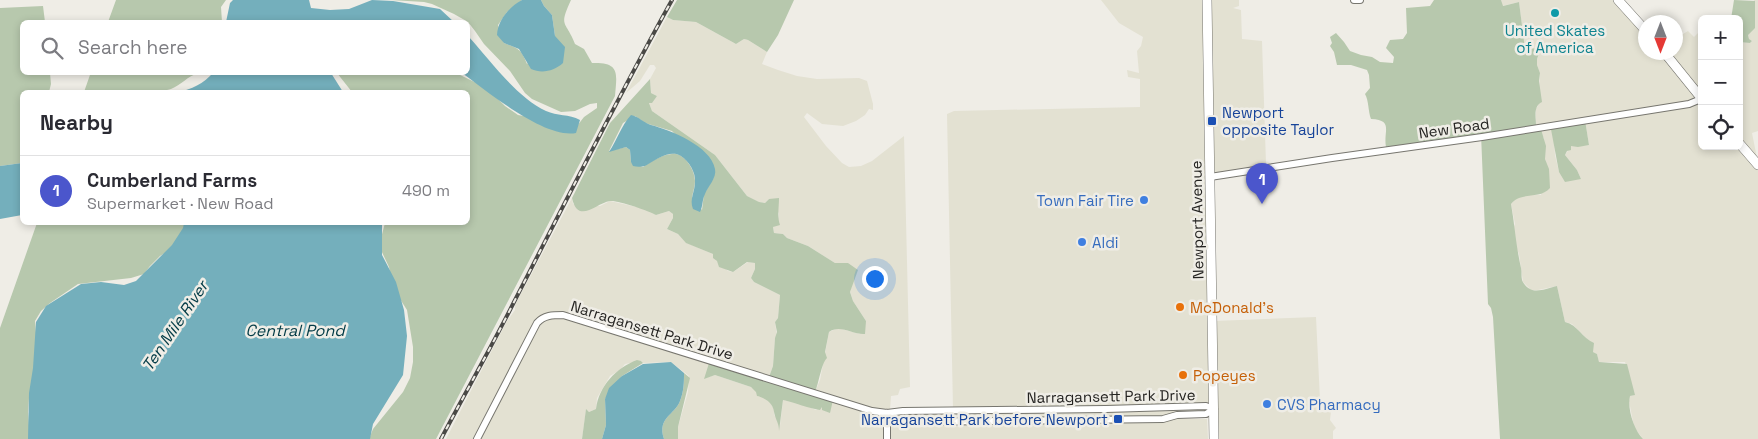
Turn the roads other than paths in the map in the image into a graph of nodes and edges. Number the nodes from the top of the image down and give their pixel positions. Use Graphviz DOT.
graph roads {
  1 [pos="1207,0"];
  2 [pos="1354,0"];
  3 [pos="1360,0"];
  4 [pos="1618,0"];
  5 [pos="1638,22"];
  6 [pos="1670,60"];
  7 [pos="1698,94"];
  8 [pos="1698,101"];
  9 [pos="1743,148"];
  10 [pos="1758,165"];
  11 [pos="1210,176"];
  12 [pos="1214,409"];
  13 [pos="887,413"];
  14 [pos="477,439"];
  15 [pos="887,439"];
  16 [pos="1214,439"];
  1 -- 11 [label="main road, Newport Avenue"];
  2 -- 3 [label="street"];
  4 -- 5 [label="main road"];
  6 -- 7 [label="main road"];
  8 -- 11 [label="street, New Road"];
  9 -- 10 [label="main road"];
  11 -- 12 [label="main road, Newport Avenue"];
  12 -- 13 [label="street, Narragansett Park Drive"];
  12 -- 13 [label="street, Narragansett Park Drive"];
  12 -- 16 [label="main road, Newport Avenue"];
  13 -- 14 [label="street, Narragansett Park Drive"];
  13 -- 15 [label="street"];
}
